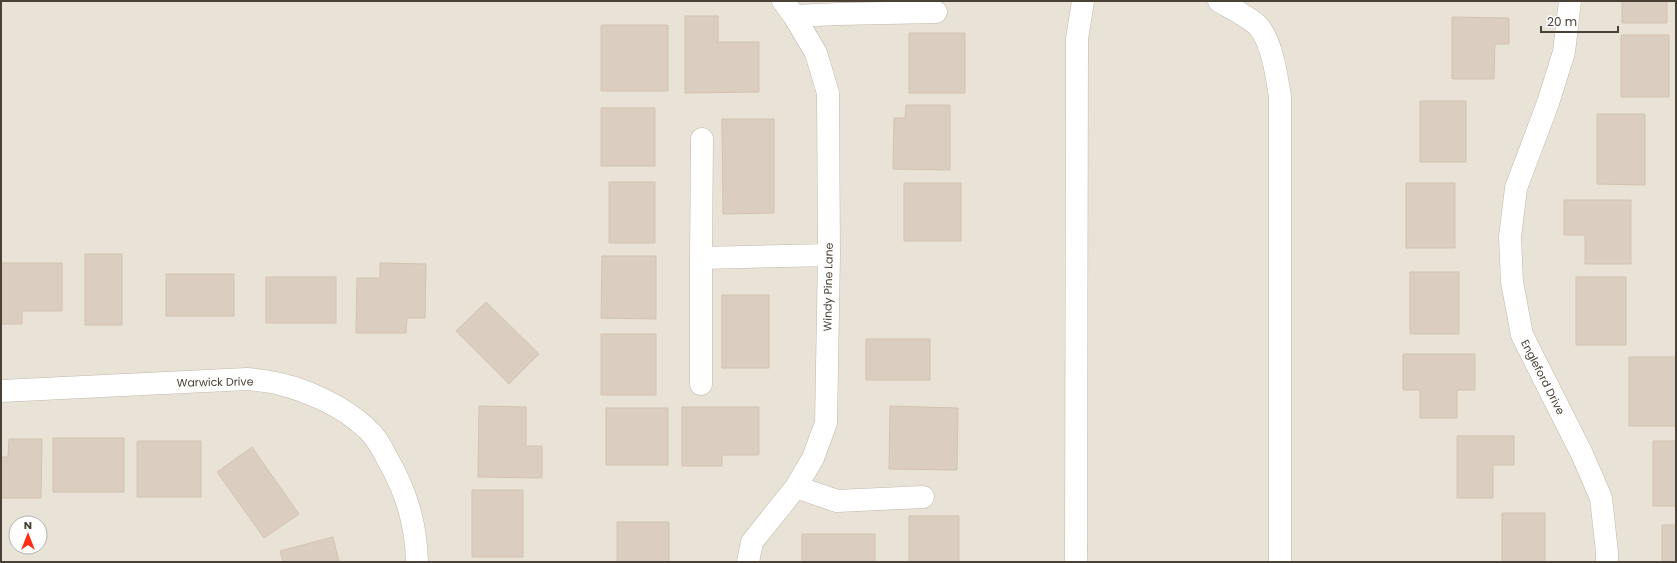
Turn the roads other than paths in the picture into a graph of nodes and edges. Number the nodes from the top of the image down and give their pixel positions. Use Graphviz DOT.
graph roads {
  1 [pos="1083,1"];
  2 [pos="1219,1"];
  3 [pos="1570,1"];
  4 [pos="789,9"];
  5 [pos="936,12"];
  6 [pos="702,139"];
  7 [pos="829,255"];
  8 [pos="701,258"];
  9 [pos="701,384"];
  10 [pos="1,391"];
  11 [pos="796,487"];
  12 [pos="923,497"];
  13 [pos="417,562"];
  14 [pos="748,562"];
  15 [pos="1076,562"];
  16 [pos="1280,562"];
  17 [pos="1607,562"];
  1 -- 15 [label="street"];
  2 -- 16 [label="street"];
  3 -- 17 [label="street, Engleford Drive"];
  4 -- 5 [label="street"];
  4 -- 7 [label="street, Windy Pine Lane"];
  6 -- 8 [label="street"];
  7 -- 8 [label="street"];
  7 -- 11 [label="street, Windy Pine Lane"];
  8 -- 9 [label="street"];
  10 -- 13 [label="street, Warwick Drive"];
  11 -- 12 [label="street"];
  11 -- 14 [label="street, Windy Pine Lane"];
}
